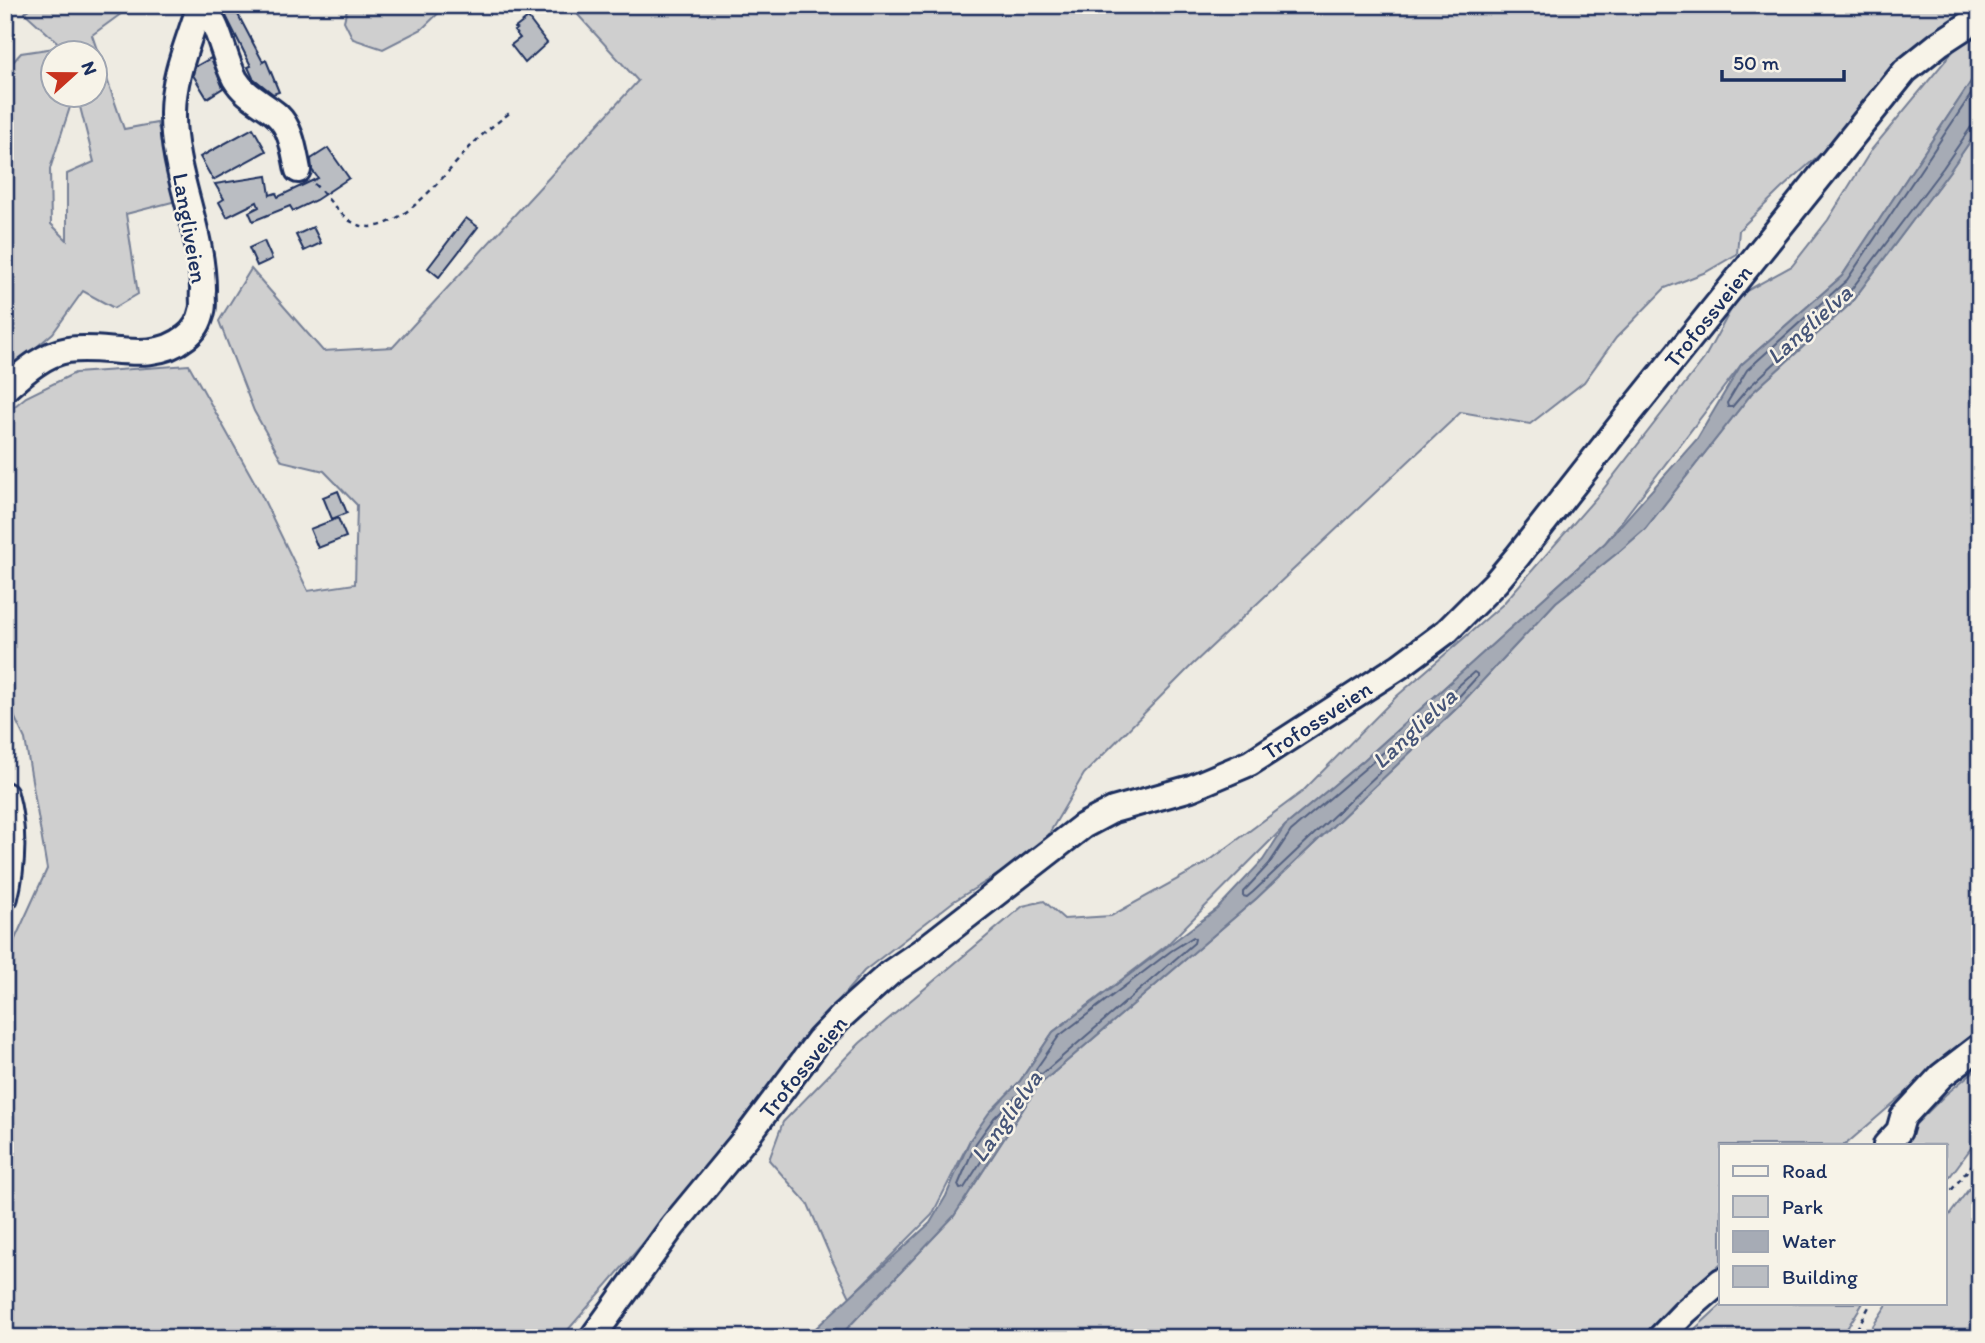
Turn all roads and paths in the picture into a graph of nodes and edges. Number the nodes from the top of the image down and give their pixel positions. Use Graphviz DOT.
graph roads {
  1 [pos="200,5"];
  2 [pos="1980,17"];
  3 [pos="512,111"];
  4 [pos="298,170"];
  5 [pos="5,389"];
  6 [pos="5,795"];
  7 [pos="5,897"];
  8 [pos="1980,1046"];
  9 [pos="1887,1144"];
  10 [pos="1980,1155"];
  11 [pos="1946,1197"];
  12 [pos="1719,1283"];
  13 [pos="1870,1304"];
  14 [pos="592,1338"];
  15 [pos="1660,1338"];
  16 [pos="1852,1338"];
  1 -- 4 [label="street"];
  1 -- 5 [label="street, Langliveien"];
  2 -- 14 [label="street, Trofossveien"];
  3 -- 4 [label="path"];
  6 -- 7 [label="street"];
  8 -- 9 [label="street"];
  10 -- 11 [label="path"];
  12 -- 15 [label="street"];
  13 -- 16 [label="path"];
}
